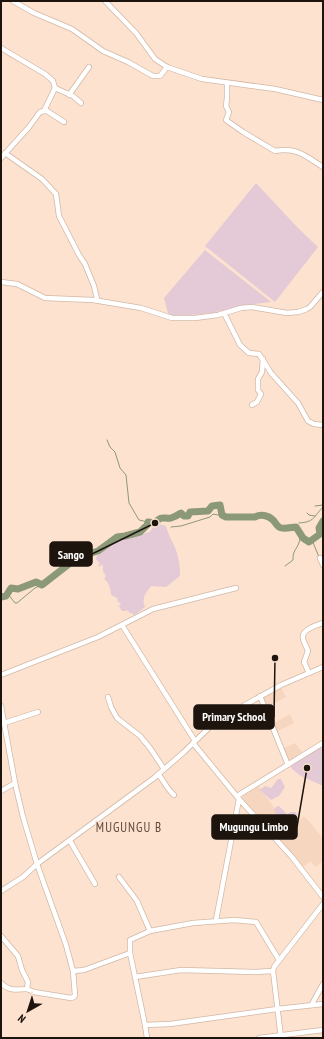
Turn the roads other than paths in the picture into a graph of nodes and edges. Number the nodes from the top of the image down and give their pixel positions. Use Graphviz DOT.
graph roads {
  1 [pos="13,1"];
  2 [pos="105,1"];
  3 [pos="1,48"];
  4 [pos="89,67"];
  5 [pos="167,67"];
  6 [pos="227,83"];
  7 [pos="55,88"];
  8 [pos="69,95"];
  9 [pos="323,100"];
  10 [pos="81,103"];
  11 [pos="44,111"];
  12 [pos="64,122"];
  13 [pos="5,153"];
  14 [pos="1,158"];
  15 [pos="323,167"];
  16 [pos="1,282"];
  17 [pos="323,292"];
  18 [pos="97,299"];
  19 [pos="224,313"];
  20 [pos="263,360"];
  21 [pos="252,405"];
  22 [pos="323,425"];
  23 [pos="320,558"];
  24 [pos="323,565"];
  25 [pos="236,588"];
  26 [pos="323,623"];
  27 [pos="122,625"];
  28 [pos="323,667"];
  29 [pos="309,673"];
  30 [pos="1,675"];
  31 [pos="108,696"];
  32 [pos="260,696"];
  33 [pos="1,706"];
  34 [pos="38,712"];
  35 [pos="2,713"];
  36 [pos="4,723"];
  37 [pos="194,742"];
  38 [pos="323,743"];
  39 [pos="288,765"];
  40 [pos="164,769"];
  41 [pos="158,774"];
  42 [pos="15,783"];
  43 [pos="1,790"];
  44 [pos="174,795"];
  45 [pos="238,798"];
  46 [pos="70,841"];
  47 [pos="37,864"];
  48 [pos="119,876"];
  49 [pos="95,884"];
  50 [pos="1,891"];
  51 [pos="323,897"];
  52 [pos="323,904"];
  53 [pos="216,920"];
  54 [pos="150,931"];
  55 [pos="1,936"];
  56 [pos="130,954"];
  57 [pos="279,960"];
  58 [pos="273,971"];
  59 [pos="73,972"];
  60 [pos="135,977"];
  61 [pos="1,983"];
  62 [pos="323,984"];
  63 [pos="27,988"];
  64 [pos="312,1004"];
  65 [pos="323,1004"];
  66 [pos="277,1009"];
  67 [pos="145,1025"];
  68 [pos="323,1030"];
  69 [pos="281,1037"];
  70 [pos="147,1038"];
  71 [pos="259,1038"];
  1 -- 5 [label="street"];
  2 -- 5 [label="street"];
  3 -- 7 [label="street"];
  4 -- 8 [label="street"];
  5 -- 6 [label="street"];
  6 -- 9 [label="street"];
  6 -- 15 [label="street"];
  7 -- 8 [label="street"];
  7 -- 11 [label="street"];
  8 -- 10 [label="street"];
  11 -- 12 [label="street"];
  11 -- 13 [label="street"];
  13 -- 14 [label="street"];
  13 -- 18 [label="street"];
  16 -- 19 [label="street"];
  17 -- 19 [label="street"];
  19 -- 20 [label="street"];
  20 -- 21 [label="street"];
  20 -- 22 [label="street"];
  23 -- 24 [label="street"];
  25 -- 27 [label="street"];
  26 -- 29 [label="street"];
  27 -- 30 [label="street"];
  27 -- 37 [label="street"];
  28 -- 29 [label="street"];
  29 -- 32 [label="street"];
  31 -- 40 [label="street"];
  32 -- 37 [label="street"];
  32 -- 39 [label="street"];
  33 -- 35 [label="street"];
  34 -- 36 [label="street"];
  35 -- 36 [label="street"];
  36 -- 42 [label="street"];
  37 -- 40 [label="street"];
  37 -- 45 [label="street"];
  38 -- 39 [label="street"];
  39 -- 45 [label="street"];
  40 -- 41 [label="street"];
  41 -- 44 [label="street"];
  41 -- 46 [label="street"];
  42 -- 43 [label="street"];
  42 -- 47 [label="street"];
  45 -- 51 [label="street"];
  45 -- 53 [label="street"];
  46 -- 47 [label="street"];
  46 -- 49 [label="street"];
  47 -- 50 [label="street"];
  47 -- 59 [label="street"];
  48 -- 54 [label="street"];
  52 -- 57 [label="street"];
  53 -- 54 [label="street"];
  53 -- 57 [label="street"];
  54 -- 56 [label="street"];
  55 -- 63 [label="street"];
  56 -- 59 [label="street"];
  56 -- 60 [label="street"];
  57 -- 58 [label="street"];
  58 -- 60 [label="street"];
  58 -- 66 [label="street"];
  59 -- 63 [label="street"];
  60 -- 67 [label="street"];
  61 -- 63 [label="street"];
  62 -- 64 [label="street"];
  64 -- 65 [label="street"];
  64 -- 66 [label="street"];
  66 -- 67 [label="street"];
  66 -- 69 [label="street"];
  67 -- 70 [label="street"];
  68 -- 69 [label="street"];
  69 -- 71 [label="street"];
}
